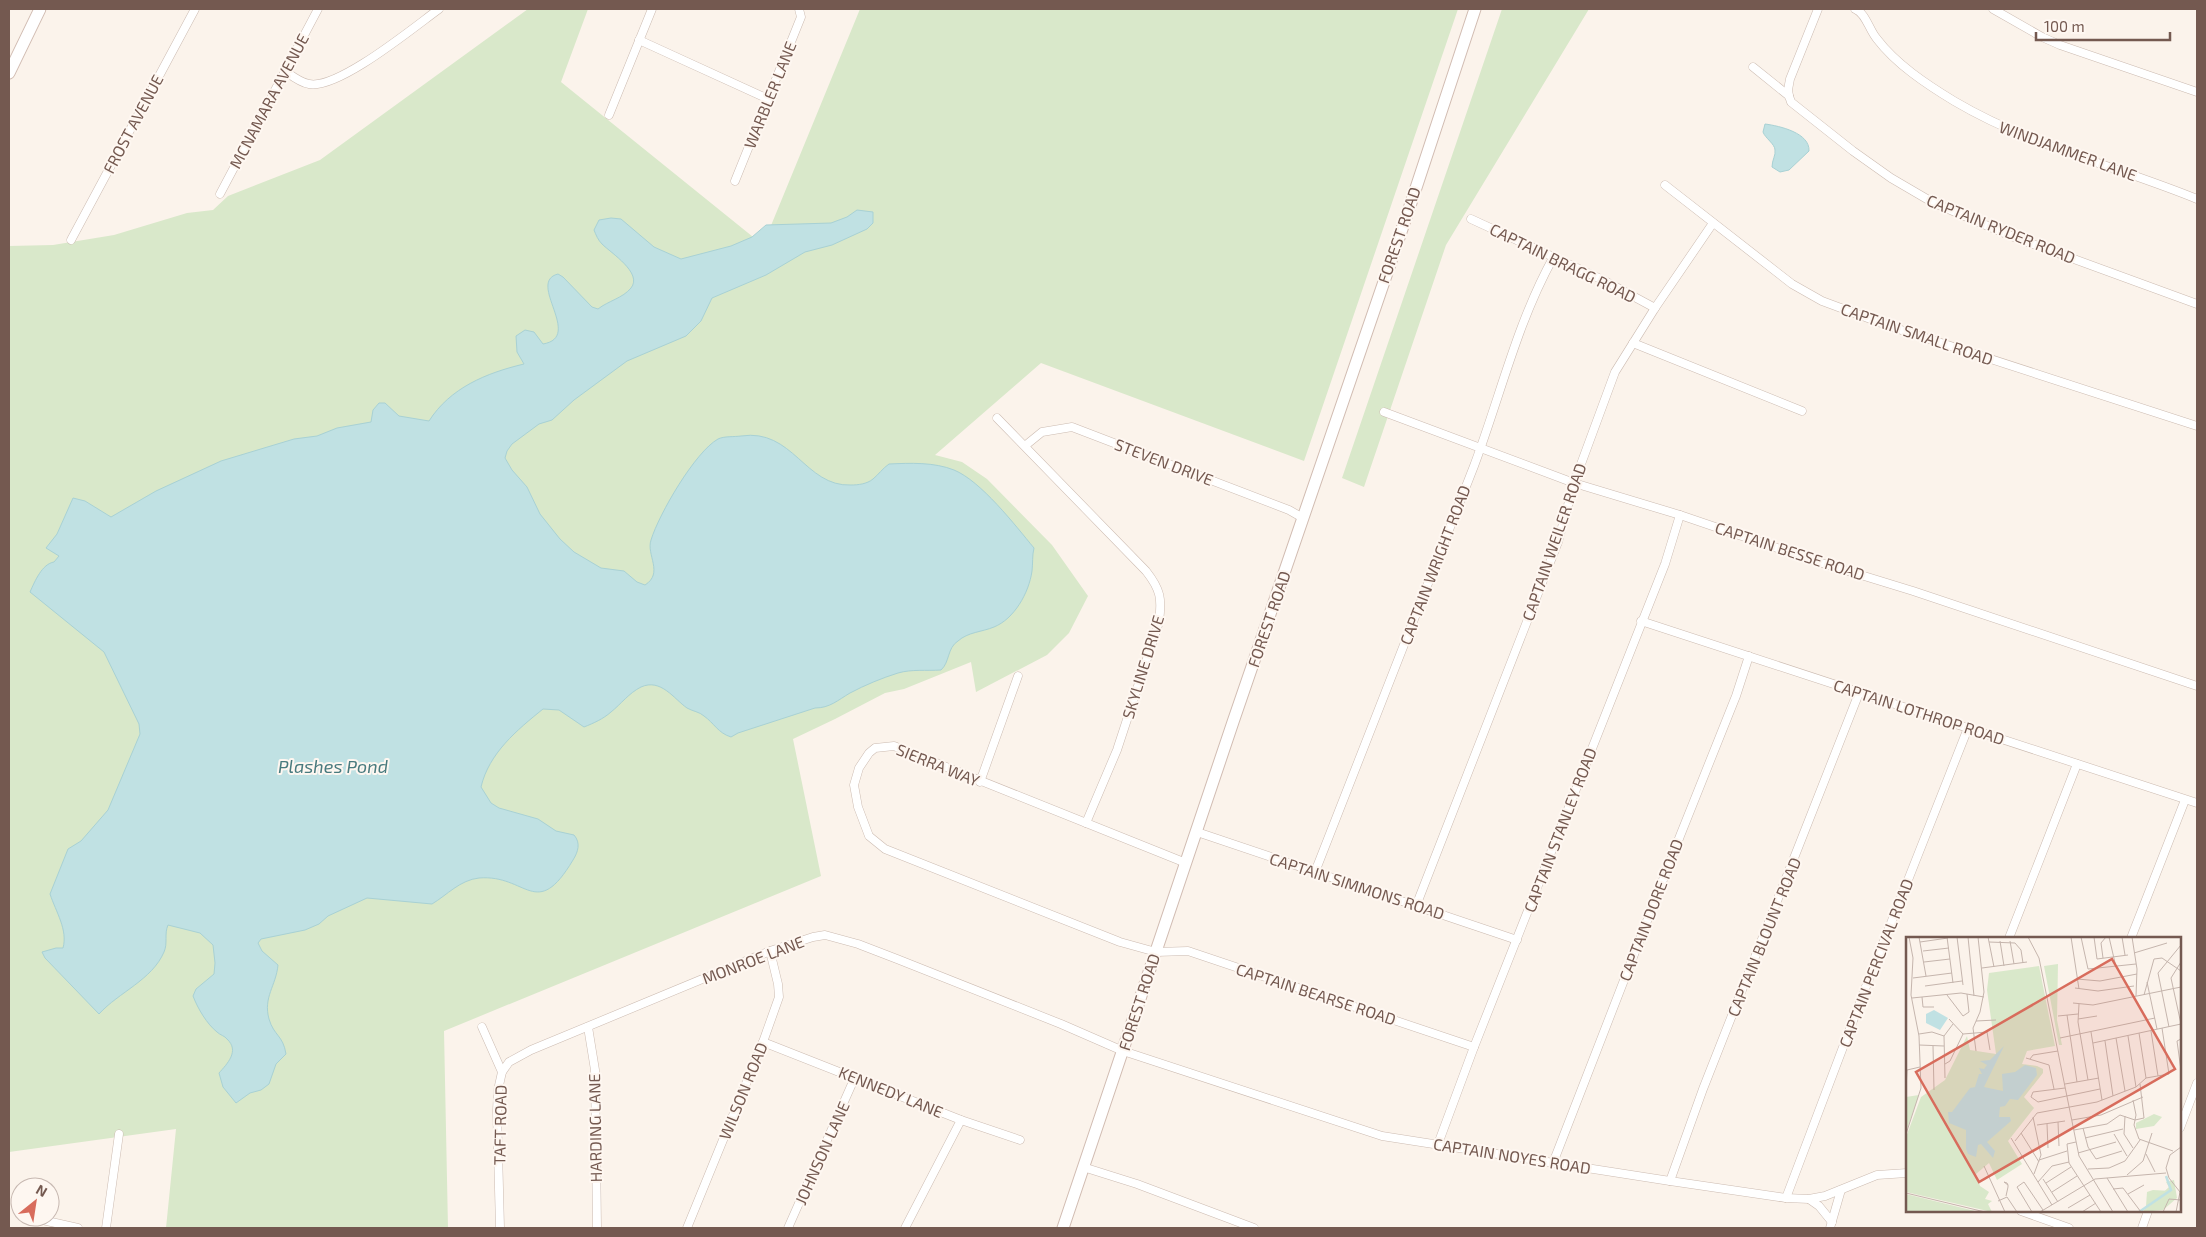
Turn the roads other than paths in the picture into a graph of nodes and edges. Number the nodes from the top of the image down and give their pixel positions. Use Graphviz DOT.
graph roads {
  1 [pos="40,9"];
  2 [pos="195,9"];
  3 [pos="318,9"];
  4 [pos="440,9"];
  5 [pos="652,9"];
  6 [pos="799,9"];
  7 [pos="1475,9"];
  8 [pos="1818,9"];
  9 [pos="1858,9"];
  10 [pos="1993,9"];
  11 [pos="639,40"];
  12 [pos="1752,67"];
  13 [pos="285,71"];
  14 [pos="9,73"];
  15 [pos="2197,92"];
  16 [pos="1789,96"];
  17 [pos="768,99"];
  18 [pos="609,115"];
  19 [pos="735,181"];
  20 [pos="1665,185"];
  21 [pos="220,194"];
  22 [pos="2197,199"];
  23 [pos="1471,219"];
  24 [pos="1712,223"];
  25 [pos="70,240"];
  26 [pos="1553,258"];
  27 [pos="2197,304"];
  28 [pos="1655,308"];
  29 [pos="1633,344"];
  30 [pos="1802,411"];
  31 [pos="1384,412"];
  32 [pos="997,418"];
  33 [pos="2197,426"];
  34 [pos="1026,445"];
  35 [pos="1480,449"];
  36 [pos="1574,483"];
  37 [pos="1680,515"];
  38 [pos="1303,518"];
  39 [pos="1641,621"];
  40 [pos="1749,656"];
  41 [pos="1018,676"];
  42 [pos="2197,686"];
  43 [pos="1859,693"];
  44 [pos="1968,728"];
  45 [pos="2077,764"];
  46 [pos="980,782"];
  47 [pos="2185,800"];
  48 [pos="2197,803"];
  49 [pos="1086,824"];
  50 [pos="1197,832"];
  51 [pos="1186,863"];
  52 [pos="1315,872"];
  53 [pos="1416,906"];
  54 [pos="2009,937"];
  55 [pos="2131,937"];
  56 [pos="1517,940"];
  57 [pos="770,951"];
  58 [pos="1156,952"];
  59 [pos="482,1027"];
  60 [pos="588,1027"];
  61 [pos="764,1042"];
  62 [pos="1474,1047"];
  63 [pos="1123,1051"];
  64 [pos="502,1072"];
  65 [pos="855,1077"];
  66 [pos="2197,1083"];
  67 [pos="961,1120"];
  68 [pos="2181,1125"];
  69 [pos="119,1134"];
  70 [pos="1020,1140"];
  71 [pos="1438,1144"];
  72 [pos="1553,1164"];
  73 [pos="1083,1167"];
  74 [pos="1906,1173"];
  75 [pos="1670,1181"];
  76 [pos="1841,1190"];
  77 [pos="1786,1198"];
  78 [pos="1809,1199"];
  79 [pos="2026,1212"];
  80 [pos="2148,1212"];
  81 [pos="60,1224"];
  82 [pos="1831,1225"];
  83 [pos="78,1228"];
  84 [pos="106,1228"];
  85 [pos="500,1228"];
  86 [pos="597,1228"];
  87 [pos="687,1228"];
  88 [pos="788,1228"];
  89 [pos="905,1228"];
  90 [pos="1063,1228"];
  91 [pos="1254,1228"];
  92 [pos="2069,1228"];
  93 [pos="2142,1228"];
  1 -- 14 [label="main road"];
  2 -- 25 [label="street, FROST AVENUE"];
  3 -- 13 [label="street, MCNAMARA AVENUE"];
  4 -- 13 [label="street"];
  5 -- 11 [label="street"];
  6 -- 17 [label="street, WARBLER LANE"];
  7 -- 38 [label="main road, FOREST ROAD"];
  8 -- 16 [label="street"];
  9 -- 22 [label="street, WINDJAMMER LANE"];
  10 -- 15 [label="street"];
  11 -- 17 [label="street"];
  11 -- 18 [label="street"];
  12 -- 16 [label="street, CAPTAIN RYDER ROAD"];
  13 -- 21 [label="street, MCNAMARA AVENUE"];
  16 -- 27 [label="street, CAPTAIN RYDER ROAD"];
  17 -- 19 [label="street, WARBLER LANE"];
  20 -- 24 [label="street, CAPTAIN SMALL ROAD"];
  23 -- 26 [label="street, CAPTAIN BRAGG ROAD"];
  24 -- 28 [label="street, CAPTAIN WEILER ROAD"];
  24 -- 33 [label="street, CAPTAIN SMALL ROAD"];
  26 -- 28 [label="street, CAPTAIN BRAGG ROAD"];
  26 -- 35 [label="street, CAPTAIN WRIGHT ROAD"];
  28 -- 29 [label="street, CAPTAIN WEILER ROAD"];
  29 -- 30 [label="street"];
  29 -- 36 [label="street, CAPTAIN WEILER ROAD"];
  31 -- 35 [label="street, CAPTAIN BESSE ROAD"];
  32 -- 34 [label="street, SKYLINE DRIVE"];
  34 -- 38 [label="street, STEVEN DRIVE"];
  34 -- 49 [label="street, SKYLINE DRIVE"];
  35 -- 36 [label="street, CAPTAIN BESSE ROAD"];
  35 -- 52 [label="street, CAPTAIN WRIGHT ROAD"];
  36 -- 37 [label="street, CAPTAIN BESSE ROAD"];
  36 -- 53 [label="street, CAPTAIN WEILER ROAD"];
  37 -- 39 [label="street, CAPTAIN STANLEY ROAD"];
  37 -- 42 [label="street, CAPTAIN BESSE ROAD"];
  38 -- 50 [label="main road, FOREST ROAD"];
  39 -- 40 [label="street, CAPTAIN LOTHROP ROAD"];
  39 -- 56 [label="street, CAPTAIN STANLEY ROAD"];
  40 -- 43 [label="street, CAPTAIN LOTHROP ROAD"];
  40 -- 72 [label="street, CAPTAIN DORE ROAD"];
  41 -- 46 [label="street"];
  43 -- 44 [label="street, CAPTAIN LOTHROP ROAD"];
  43 -- 75 [label="street, CAPTAIN BLOUNT ROAD"];
  44 -- 45 [label="street, CAPTAIN LOTHROP ROAD"];
  44 -- 77 [label="street, CAPTAIN PERCIVAL ROAD"];
  45 -- 47 [label="street, CAPTAIN LOTHROP ROAD"];
  45 -- 54 [label="street"];
  46 -- 49 [label="street, SIERRA WAY"];
  46 -- 58 [label="street, SIERRA WAY"];
  47 -- 48 [label="street, CAPTAIN LOTHROP ROAD"];
  47 -- 55 [label="street"];
  49 -- 51 [label="street, SIERRA WAY"];
  50 -- 51 [label="main road, FOREST ROAD"];
  50 -- 52 [label="street, CAPTAIN SIMMONS ROAD"];
  51 -- 58 [label="main road, FOREST ROAD"];
  52 -- 53 [label="street, CAPTAIN SIMMONS ROAD"];
  53 -- 56 [label="street, CAPTAIN SIMMONS ROAD"];
  56 -- 62 [label="street, CAPTAIN STANLEY ROAD"];
  57 -- 60 [label="street, MONROE LANE"];
  57 -- 61 [label="street, WILSON ROAD"];
  57 -- 63 [label="street, MONROE LANE"];
  58 -- 62 [label="street, CAPTAIN BEARSE ROAD"];
  58 -- 63 [label="main road, FOREST ROAD"];
  59 -- 64 [label="street, TAFT ROAD"];
  60 -- 64 [label="street, MONROE LANE"];
  60 -- 86 [label="street, HARDING LANE"];
  61 -- 65 [label="street, KENNEDY LANE"];
  61 -- 87 [label="street, WILSON ROAD"];
  62 -- 71 [label="street, CAPTAIN STANLEY ROAD"];
  63 -- 71 [label="street, CAPTAIN NOYES ROAD"];
  63 -- 73 [label="main road, FOREST ROAD"];
  64 -- 85 [label="street, TAFT ROAD"];
  65 -- 67 [label="street, KENNEDY LANE"];
  65 -- 88 [label="street, JOHNSON LANE"];
  66 -- 68 [label="street"];
  67 -- 70 [label="street, KENNEDY LANE"];
  67 -- 89 [label="street"];
  69 -- 84 [label="street"];
  71 -- 72 [label="street, CAPTAIN NOYES ROAD"];
  72 -- 75 [label="street, CAPTAIN NOYES ROAD"];
  73 -- 90 [label="main road, FOREST ROAD"];
  73 -- 91 [label="street"];
  74 -- 76 [label="street, CAPTAIN NOYES ROAD"];
  75 -- 77 [label="street, CAPTAIN NOYES ROAD"];
  76 -- 78 [label="street, CAPTAIN NOYES ROAD"];
  76 -- 82 [label="street"];
  77 -- 78 [label="street, CAPTAIN NOYES ROAD"];
  78 -- 82 [label="street"];
  79 -- 92 [label="street"];
  80 -- 93 [label="street"];
  81 -- 83 [label="street"];
}
